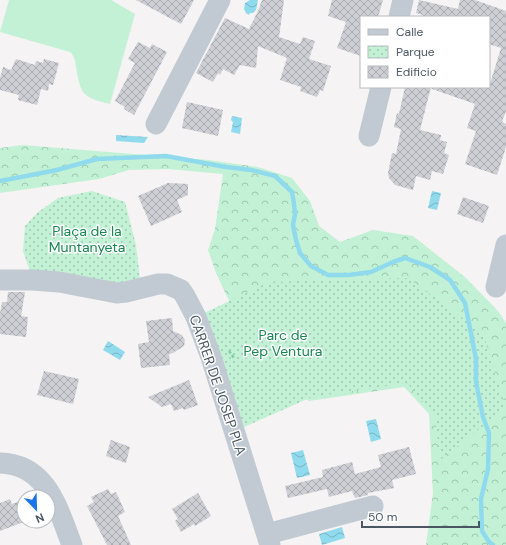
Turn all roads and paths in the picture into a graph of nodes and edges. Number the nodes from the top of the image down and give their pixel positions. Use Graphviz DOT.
graph roads {
  1 [pos="220,0"];
  2 [pos="404,0"];
  3 [pos="399,16"];
  4 [pos="381,88"];
  5 [pos="156,124"];
  6 [pos="369,136"];
  7 [pos="506,245"];
  8 [pos="0,280"];
  9 [pos="496,287"];
  10 [pos="0,463"];
  11 [pos="373,506"];
  12 [pos="268,539"];
  13 [pos="72,545"];
  1 -- 5 [label="street"];
  2 -- 3 [label="street"];
  4 -- 6 [label="street"];
  7 -- 9 [label="street"];
  8 -- 12 [label="street, CARRER DE JOSEP PLA"];
  10 -- 13 [label="street"];
  11 -- 12 [label="street"];
}
